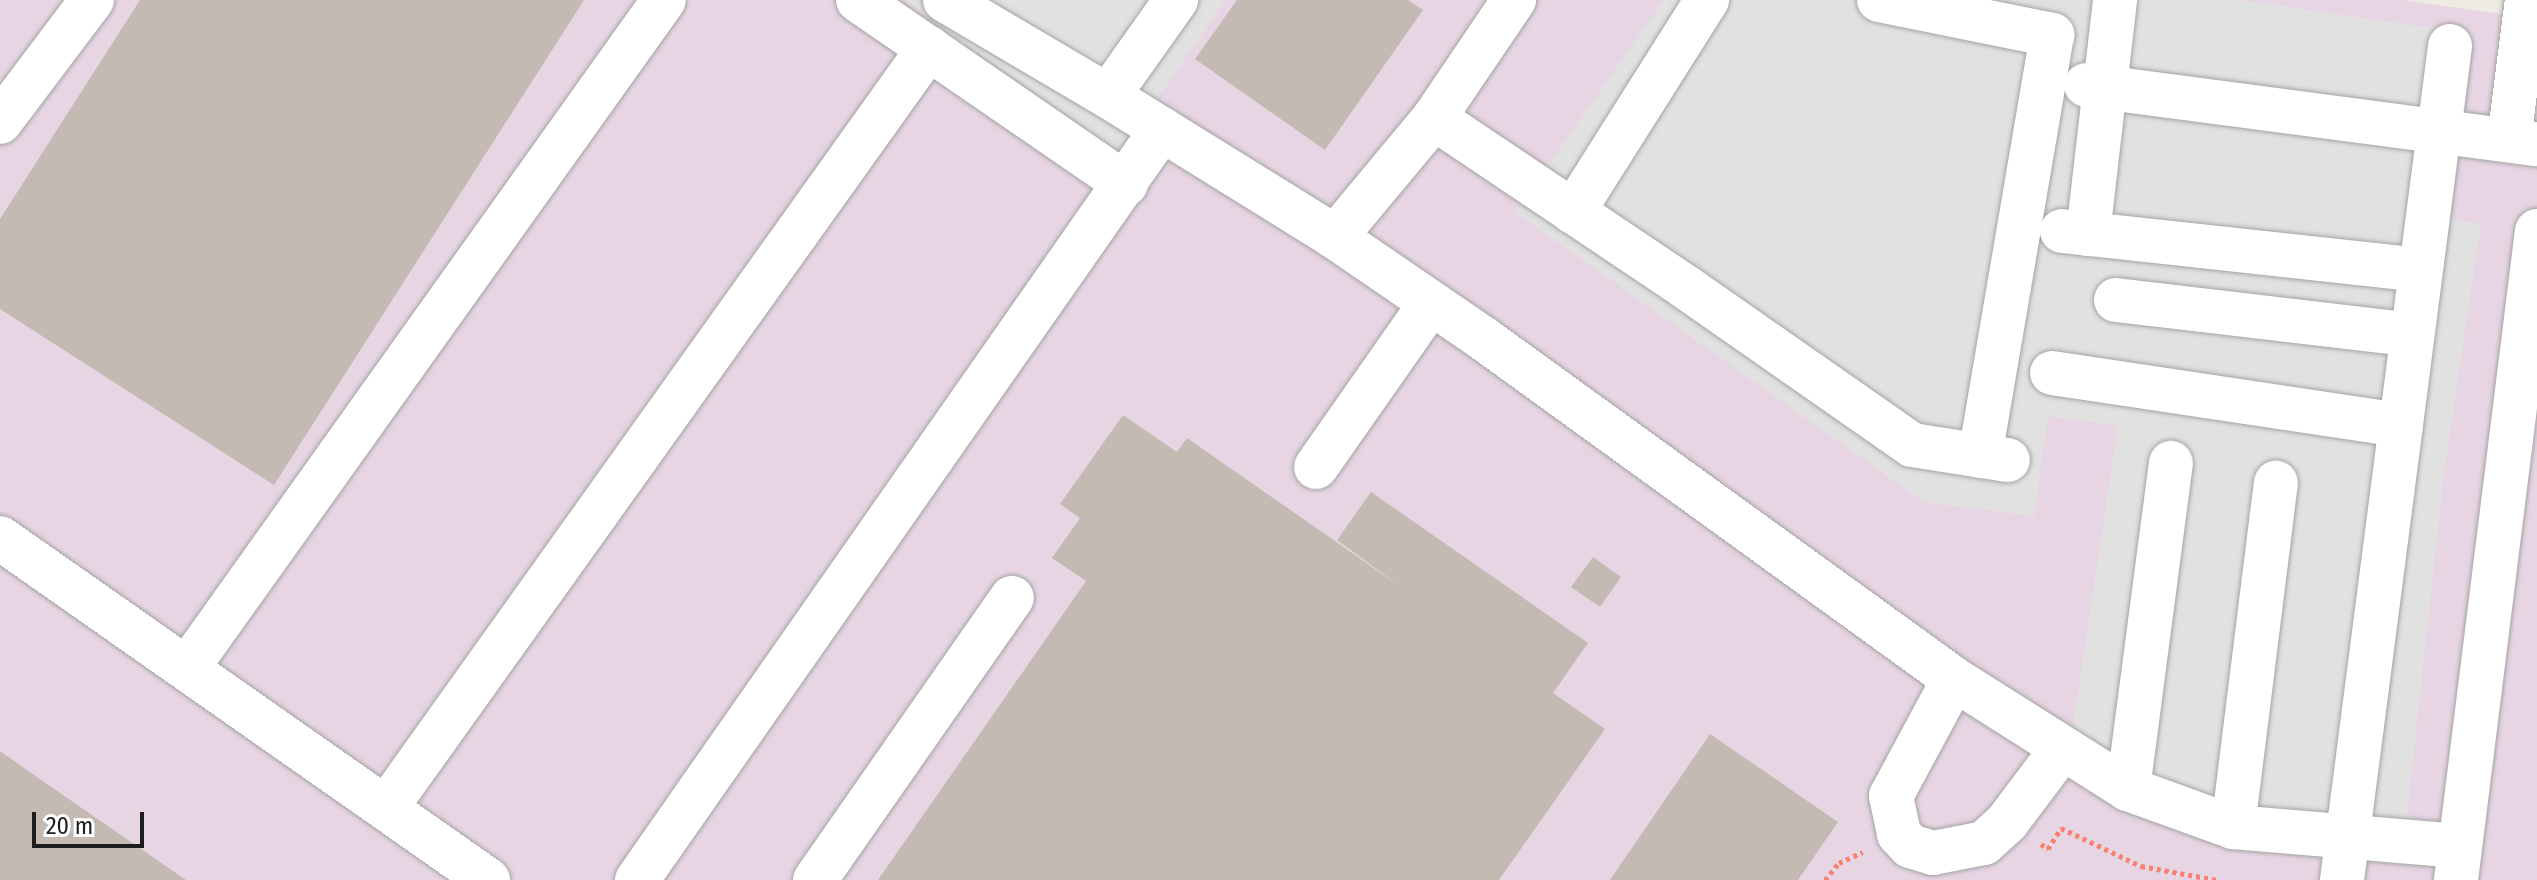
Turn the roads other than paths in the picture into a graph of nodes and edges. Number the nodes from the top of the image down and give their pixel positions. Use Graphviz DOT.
graph roads {
  1 [pos="92,0"];
  2 [pos="664,0"];
  3 [pos="858,0"];
  4 [pos="945,0"];
  5 [pos="1176,0"];
  6 [pos="1514,0"];
  7 [pos="1707,0"];
  8 [pos="1879,0"];
  9 [pos="2115,0"];
  10 [pos="2527,0"];
  11 [pos="2450,46"];
  12 [pos="929,48"];
  13 [pos="2096,86"];
  14 [pos="1108,96"];
  15 [pos="1434,118"];
  16 [pos="0,122"];
  17 [pos="1162,129"];
  18 [pos="2439,129"];
  19 [pos="2523,142"];
  20 [pos="1126,184"];
  21 [pos="1573,212"];
  22 [pos="2537,231"];
  23 [pos="1335,237"];
  24 [pos="2420,270"];
  25 [pos="2116,300"];
  26 [pos="1431,303"];
  27 [pos="2412,335"];
  28 [pos="2052,373"];
  29 [pos="2401,425"];
  30 [pos="2171,463"];
  31 [pos="1316,467"];
  32 [pos="2276,483"];
  33 [pos="0,538"];
  34 [pos="1012,598"];
  35 [pos="188,667"];
  36 [pos="1954,679"];
  37 [pos="2062,749"];
  38 [pos="2128,789"];
  39 [pos="386,808"];
  40 [pos="2233,827"];
  41 [pos="2347,837"];
  42 [pos="2458,863"];
  43 [pos="488,880"];
  44 [pos="637,880"];
  45 [pos="815,880"];
  46 [pos="2342,880"];
  1 -- 16 [label="lane"];
  2 -- 35 [label="lane"];
  3 -- 12 [label="lane"];
  4 -- 14 [label="lane"];
  5 -- 14 [label="lane"];
  6 -- 15 [label="lane"];
  7 -- 21 [label="lane"];
  8 -- 21 [label="lane"];
  9 -- 13 [label="lane"];
  10 -- 19 [label="lane"];
  11 -- 18 [label="lane"];
  12 -- 20 [label="lane"];
  12 -- 39 [label="lane"];
  13 -- 18 [label="lane"];
  13 -- 24 [label="lane"];
  14 -- 17 [label="lane"];
  15 -- 21 [label="lane"];
  15 -- 23 [label="lane"];
  17 -- 20 [label="lane"];
  17 -- 23 [label="lane"];
  18 -- 19 [label="lane"];
  18 -- 24 [label="lane"];
  20 -- 44 [label="lane"];
  22 -- 42 [label="lane"];
  23 -- 26 [label="lane"];
  24 -- 27 [label="lane"];
  25 -- 27 [label="lane"];
  26 -- 31 [label="lane"];
  26 -- 36 [label="lane"];
  27 -- 29 [label="lane"];
  28 -- 29 [label="lane"];
  29 -- 41 [label="lane"];
  30 -- 38 [label="lane"];
  32 -- 40 [label="lane"];
  33 -- 35 [label="lane"];
  34 -- 45 [label="lane"];
  35 -- 39 [label="lane"];
  36 -- 37 [label="lane"];
  36 -- 37 [label="lane"];
  37 -- 38 [label="lane"];
  38 -- 40 [label="lane"];
  39 -- 43 [label="lane"];
  40 -- 41 [label="lane"];
  41 -- 42 [label="lane"];
  41 -- 46 [label="lane"];
}
